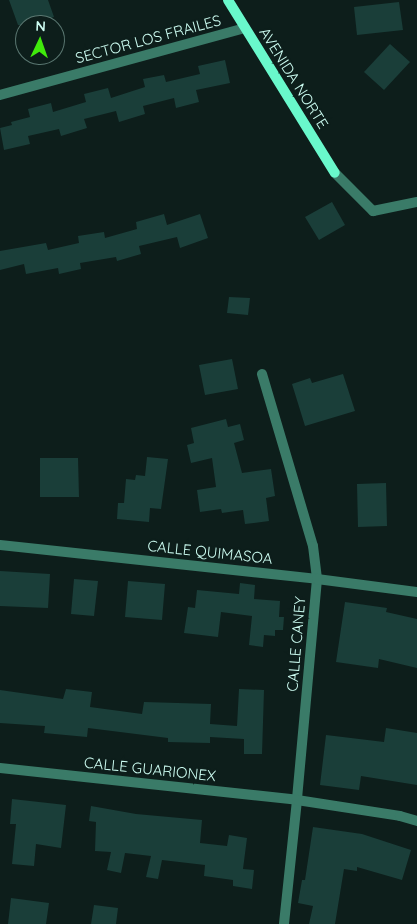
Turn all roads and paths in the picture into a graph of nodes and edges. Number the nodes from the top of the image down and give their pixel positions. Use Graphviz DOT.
graph roads {
  1 [pos="228,0"];
  2 [pos="245,28"];
  3 [pos="0,95"];
  4 [pos="417,202"];
  5 [pos="262,374"];
  6 [pos="0,545"];
  7 [pos="317,578"];
  8 [pos="417,592"];
  9 [pos="0,768"];
  10 [pos="297,800"];
  11 [pos="417,821"];
  12 [pos="284,924"];
  1 -- 2 [label="street, AVENIDA NORTE"];
  2 -- 3 [label="street, SECTOR LOS FRAILES"];
  2 -- 4 [label="street, AVENIDA NORTE"];
  5 -- 7 [label="street, CALLE CANEY"];
  6 -- 7 [label="street, CALLE QUIMASOA"];
  7 -- 8 [label="street, CALLE QUIMASOA"];
  7 -- 10 [label="street, CALLE CANEY"];
  9 -- 10 [label="street, CALLE GUARIONEX"];
  10 -- 11 [label="street, CALLE GUARIONEX"];
  10 -- 12 [label="street, CALLE CANEY"];
}
